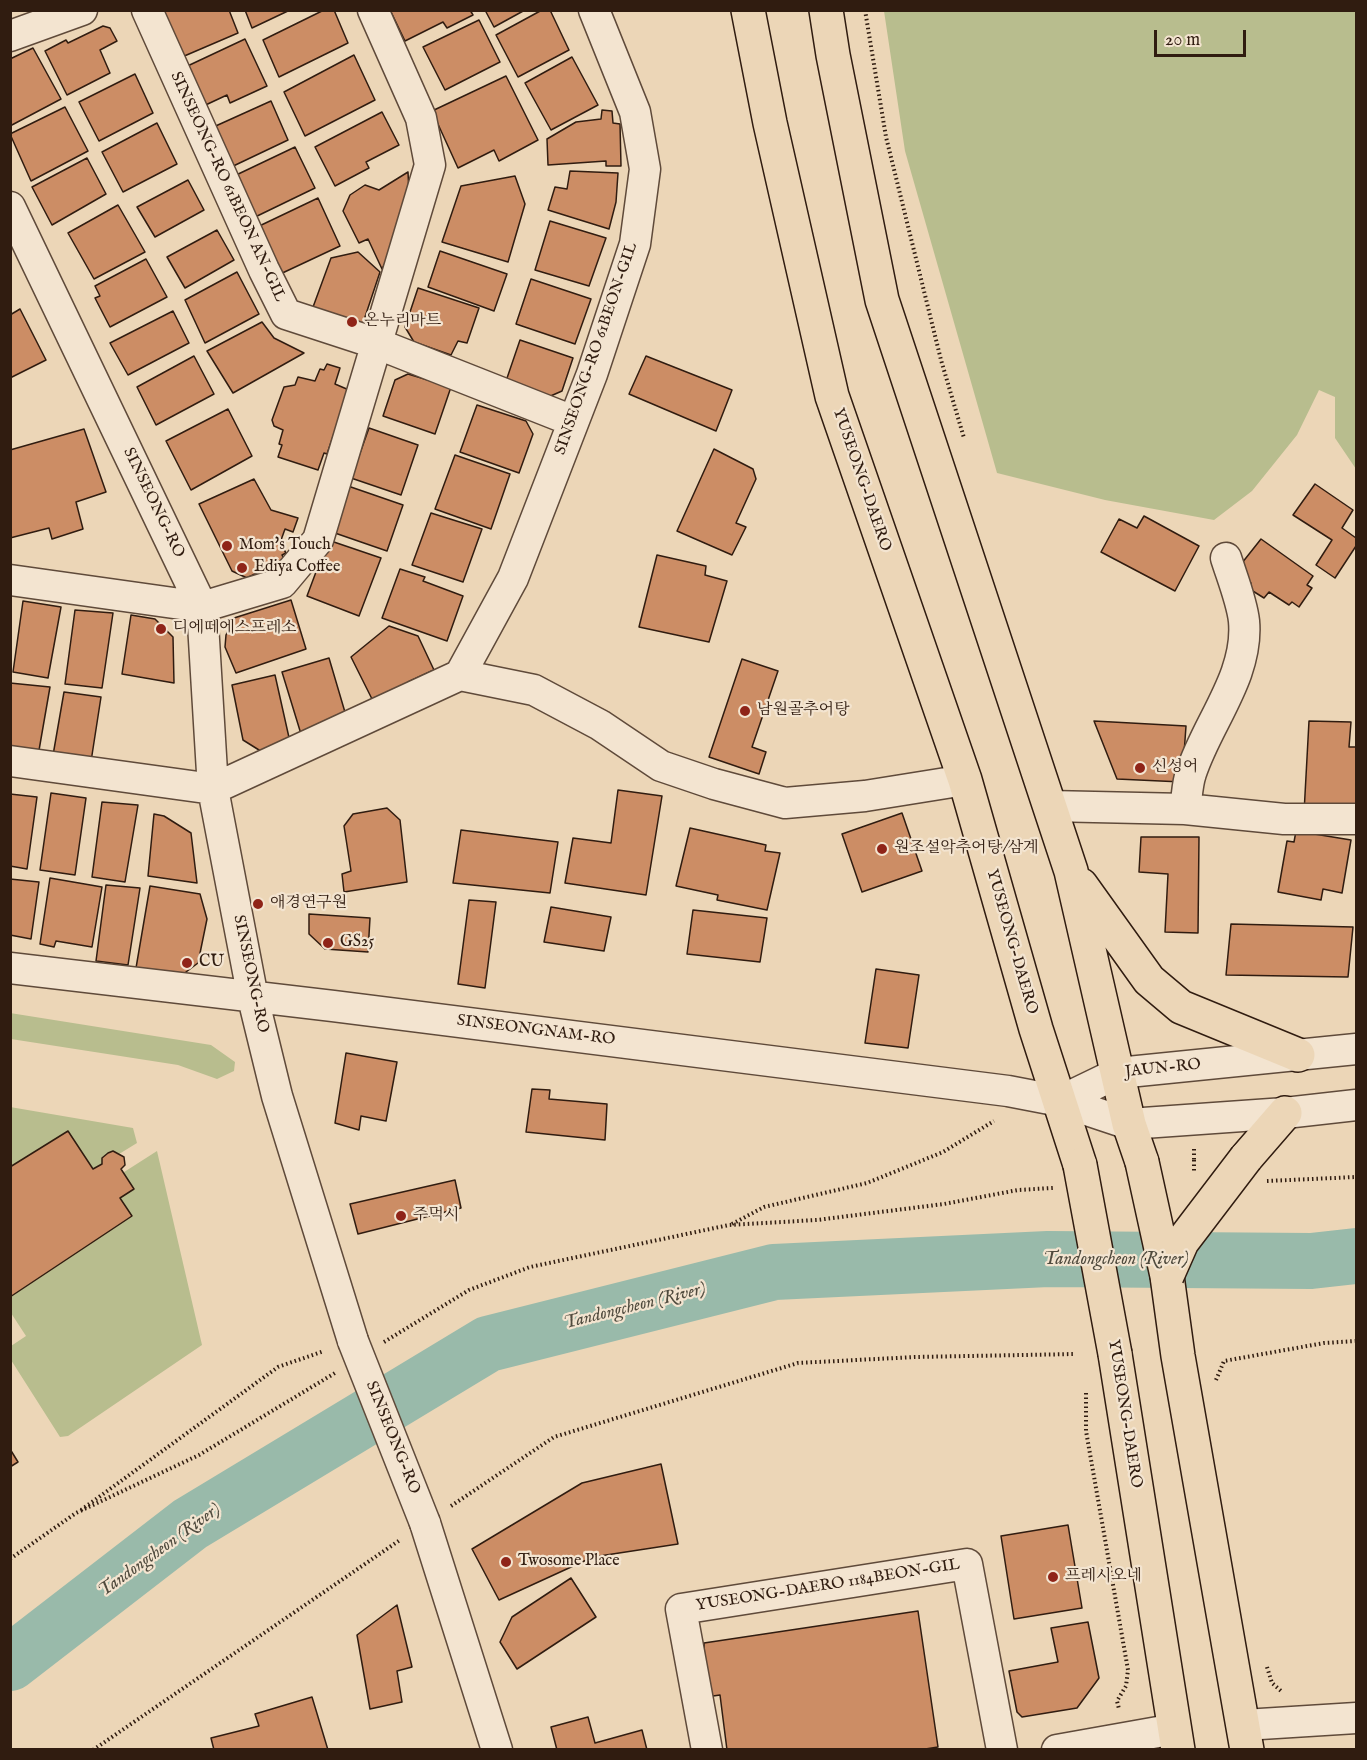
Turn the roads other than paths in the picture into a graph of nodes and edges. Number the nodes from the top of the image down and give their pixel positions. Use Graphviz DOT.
graph roads {
  1 [pos="82,10"];
  2 [pos="147,10"];
  3 [pos="373,10"];
  4 [pos="594,10"];
  5 [pos="748,10"];
  6 [pos="826,10"];
  7 [pos="10,36"];
  8 [pos="10,207"];
  9 [pos="378,344"];
  10 [pos="573,421"];
  11 [pos="1227,558"];
  12 [pos="10,580"];
  13 [pos="202,607"];
  14 [pos="460,675"];
  15 [pos="10,761"];
  16 [pos="965,780"];
  17 [pos="213,789"];
  18 [pos="1049,806"];
  19 [pos="1185,809"];
  20 [pos="1356,819"];
  21 [pos="1071,871"];
  22 [pos="10,968"];
  23 [pos="253,998"];
  24 [pos="1356,1049"];
  25 [pos="1298,1055"];
  26 [pos="1118,1073"];
  27 [pos="1060,1101"];
  28 [pos="1356,1105"];
  29 [pos="1285,1113"];
  30 [pos="1129,1124"];
  31 [pos="1167,1276"];
  32 [pos="1356,1718"];
  33 [pos="1246,1737"];
  34 [pos="1176,1739"];
  35 [pos="497,1749"];
  36 [pos="707,1749"];
  37 [pos="1002,1749"];
  38 [pos="1057,1749"];
  1 -- 7 [label="street"];
  2 -- 9 [label="street, SINSEONG-RO 61BEON AN-GIL"];
  3 -- 9 [label="street"];
  4 -- 10 [label="street, SINSEONG-RO 61BEON-GIL"];
  5 -- 16 [label="main road, YUSEONG-DAERO"];
  6 -- 18 [label="main road"];
  8 -- 13 [label="street, SINSEONG-RO"];
  9 -- 10 [label="street, SINSEONG-RO 61BEON AN-GIL"];
  9 -- 13 [label="street"];
  10 -- 14 [label="street, SINSEONG-RO 61BEON-GIL"];
  11 -- 19 [label="street"];
  12 -- 13 [label="street"];
  13 -- 17 [label="street, SINSEONG-RO"];
  14 -- 16 [label="street"];
  14 -- 17 [label="street"];
  15 -- 17 [label="street"];
  16 -- 27 [label="main road, YUSEONG-DAERO"];
  17 -- 23 [label="street, SINSEONG-RO"];
  18 -- 19 [label="street"];
  18 -- 21 [label="main road"];
  19 -- 20 [label="street"];
  21 -- 25 [label="main road"];
  21 -- 26 [label="main road"];
  22 -- 23 [label="street, SINSEONGNAM-RO"];
  23 -- 27 [label="street, SINSEONGNAM-RO"];
  23 -- 35 [label="street, SINSEONG-RO, bridge"];
  24 -- 25 [label="street, JAUN-RO"];
  25 -- 26 [label="street, JAUN-RO"];
  26 -- 27 [label="street, JAUN-RO"];
  26 -- 30 [label="main road"];
  27 -- 30 [label="street"];
  27 -- 34 [label="main road, YUSEONG-DAERO, bridge"];
  28 -- 29 [label="street"];
  29 -- 30 [label="street"];
  29 -- 31 [label="main road, bridge"];
  30 -- 31 [label="main road, bridge"];
  31 -- 33 [label="main road"];
  32 -- 33 [label="street"];
  34 -- 38 [label="street"];
  36 -- 37 [label="street, YUSEONG-DAERO 1184BEON-GIL"];
}
